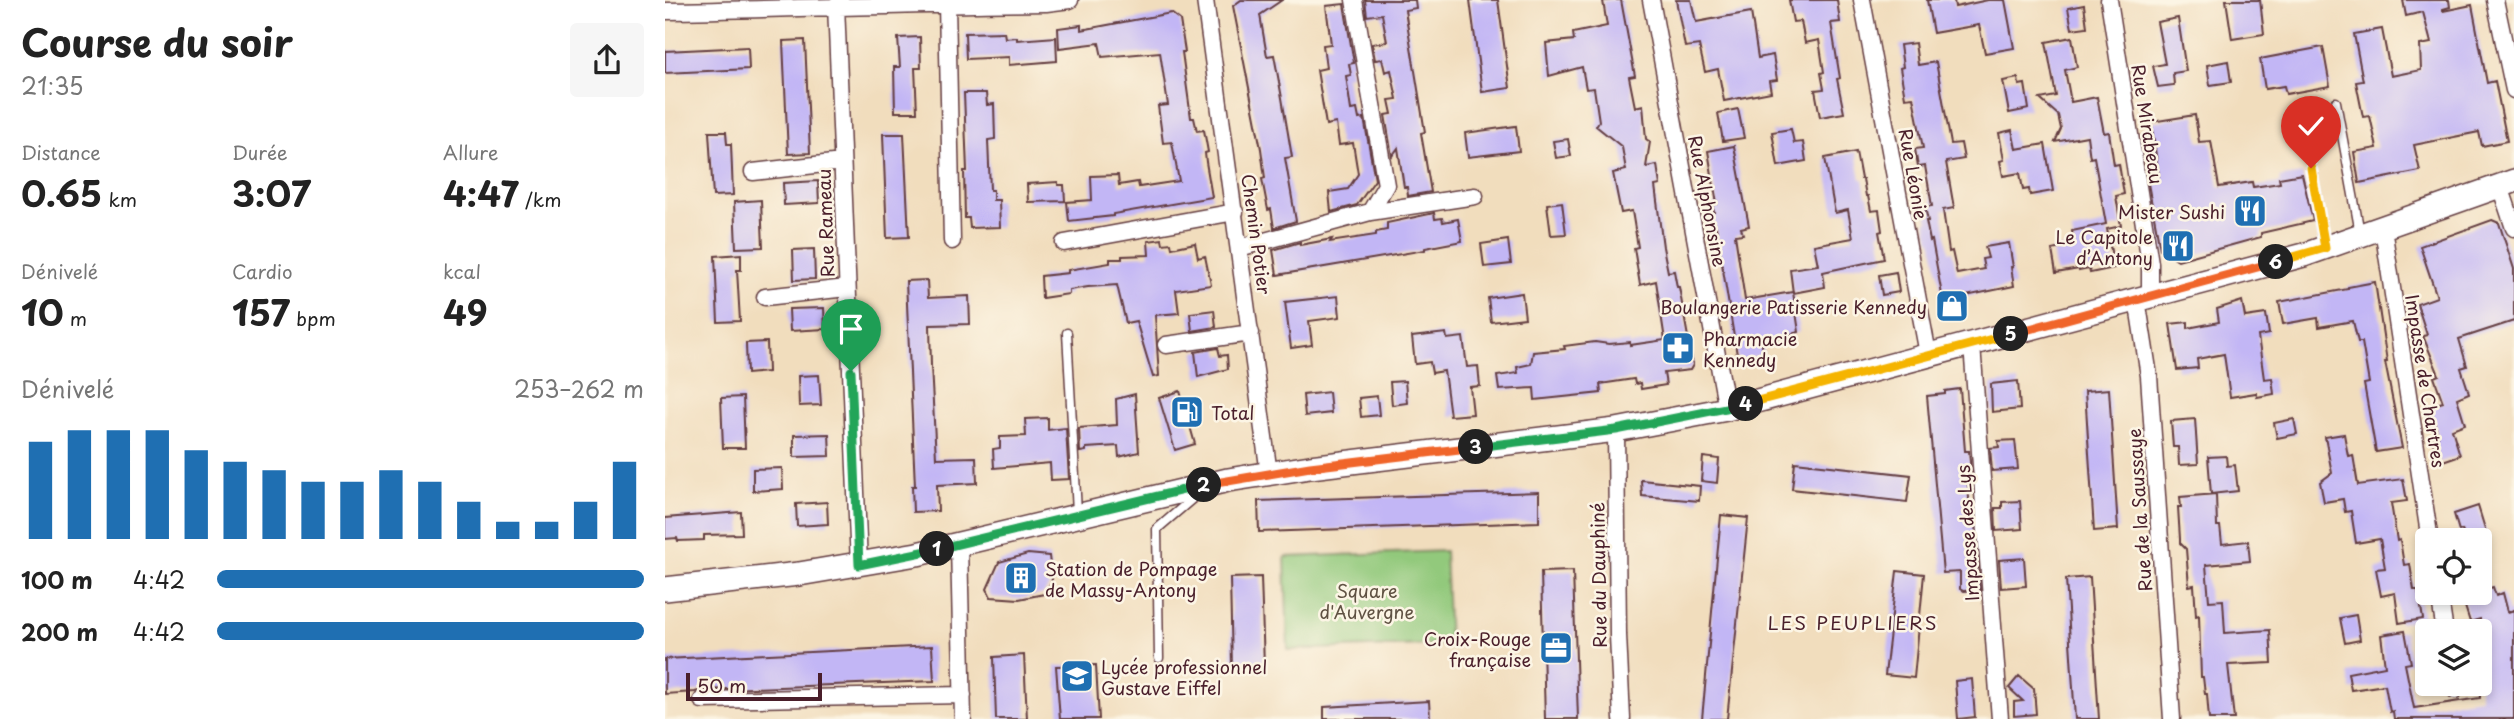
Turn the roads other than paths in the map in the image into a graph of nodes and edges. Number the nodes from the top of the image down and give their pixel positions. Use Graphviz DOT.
graph roads {
  1 [pos="1070,0"];
  2 [pos="1205,0"];
  3 [pos="1354,0"];
  4 [pos="1651,0"];
  5 [pos="1862,0"];
  6 [pos="2109,0"];
  7 [pos="2495,0"];
  8 [pos="1046,1"];
  9 [pos="885,3"];
  10 [pos="947,4"];
  11 [pos="836,5"];
  12 [pos="665,11"];
  13 [pos="2514,90"];
  14 [pos="2336,102"];
  15 [pos="842,162"];
  16 [pos="2311,168"];
  17 [pos="753,172"];
  18 [pos="2507,183"];
  19 [pos="1475,197"];
  20 [pos="1235,212"];
  21 [pos="1370,212"];
  22 [pos="2383,228"];
  23 [pos="2514,228"];
  24 [pos="2360,236"];
  25 [pos="952,241"];
  26 [pos="1064,243"];
  27 [pos="1239,248"];
  28 [pos="2325,248"];
  29 [pos="847,288"];
  30 [pos="765,297"];
  31 [pos="2144,297"];
  32 [pos="1067,333"];
  33 [pos="1251,333"];
  34 [pos="1166,345"];
  35 [pos="1972,345"];
  36 [pos="1928,355"];
  37 [pos="1727,409"];
  38 [pos="1616,430"];
  39 [pos="1269,474"];
  40 [pos="1192,499"];
  41 [pos="1077,515"];
  42 [pos="2428,528"];
  43 [pos="958,544"];
  44 [pos="859,565"];
  45 [pos="665,589"];
  46 [pos="1159,658"];
  47 [pos="963,695"];
  48 [pos="702,700"];
  49 [pos="963,719"];
  50 [pos="1622,719"];
  51 [pos="2000,719"];
  52 [pos="2172,719"];
  1 -- 8 [label="street"];
  2 -- 20 [label="street, Chemin Potier"];
  3 -- 21 [label="street"];
  4 -- 37 [label="street, Rue Alphonsine"];
  5 -- 36 [label="street, Rue Léonie"];
  6 -- 31 [label="street, Rue Mirabeau"];
  7 -- 13 [label="street"];
  8 -- 10 [label="street"];
  9 -- 10 [label="street"];
  9 -- 11 [label="street"];
  10 -- 25 [label="street"];
  11 -- 12 [label="street"];
  11 -- 15 [label="street, Rue Rameau"];
  14 -- 24 [label="lane"];
  15 -- 17 [label="street"];
  15 -- 29 [label="street, Rue Rameau"];
  16 -- 28 [label="lane"];
  18 -- 22 [label="street"];
  18 -- 23 [label="street"];
  19 -- 21 [label="street"];
  20 -- 26 [label="street"];
  20 -- 27 [label="street, Chemin Potier"];
  21 -- 27 [label="street"];
  22 -- 24 [label="street"];
  22 -- 42 [label="street, Impasse de Chartres"];
  24 -- 28 [label="street"];
  27 -- 33 [label="street, Chemin Potier"];
  28 -- 31 [label="street"];
  29 -- 30 [label="street"];
  29 -- 44 [label="street, Rue Rameau"];
  31 -- 35 [label="street"];
  31 -- 52 [label="street, Rue de la Saussaye"];
  32 -- 41 [label="lane"];
  33 -- 34 [label="street"];
  33 -- 39 [label="street, Chemin Potier"];
  35 -- 36 [label="street"];
  35 -- 51 [label="street, Impasse des Lys"];
  36 -- 37 [label="street"];
  37 -- 38 [label="street"];
  38 -- 39 [label="street"];
  38 -- 50 [label="street, Rue du Dauphiné"];
  39 -- 41 [label="street"];
  40 -- 46 [label="lane"];
  41 -- 43 [label="street"];
  43 -- 44 [label="street"];
  43 -- 47 [label="street"];
  44 -- 45 [label="street"];
  47 -- 48 [label="street"];
  47 -- 49 [label="street"];
}
